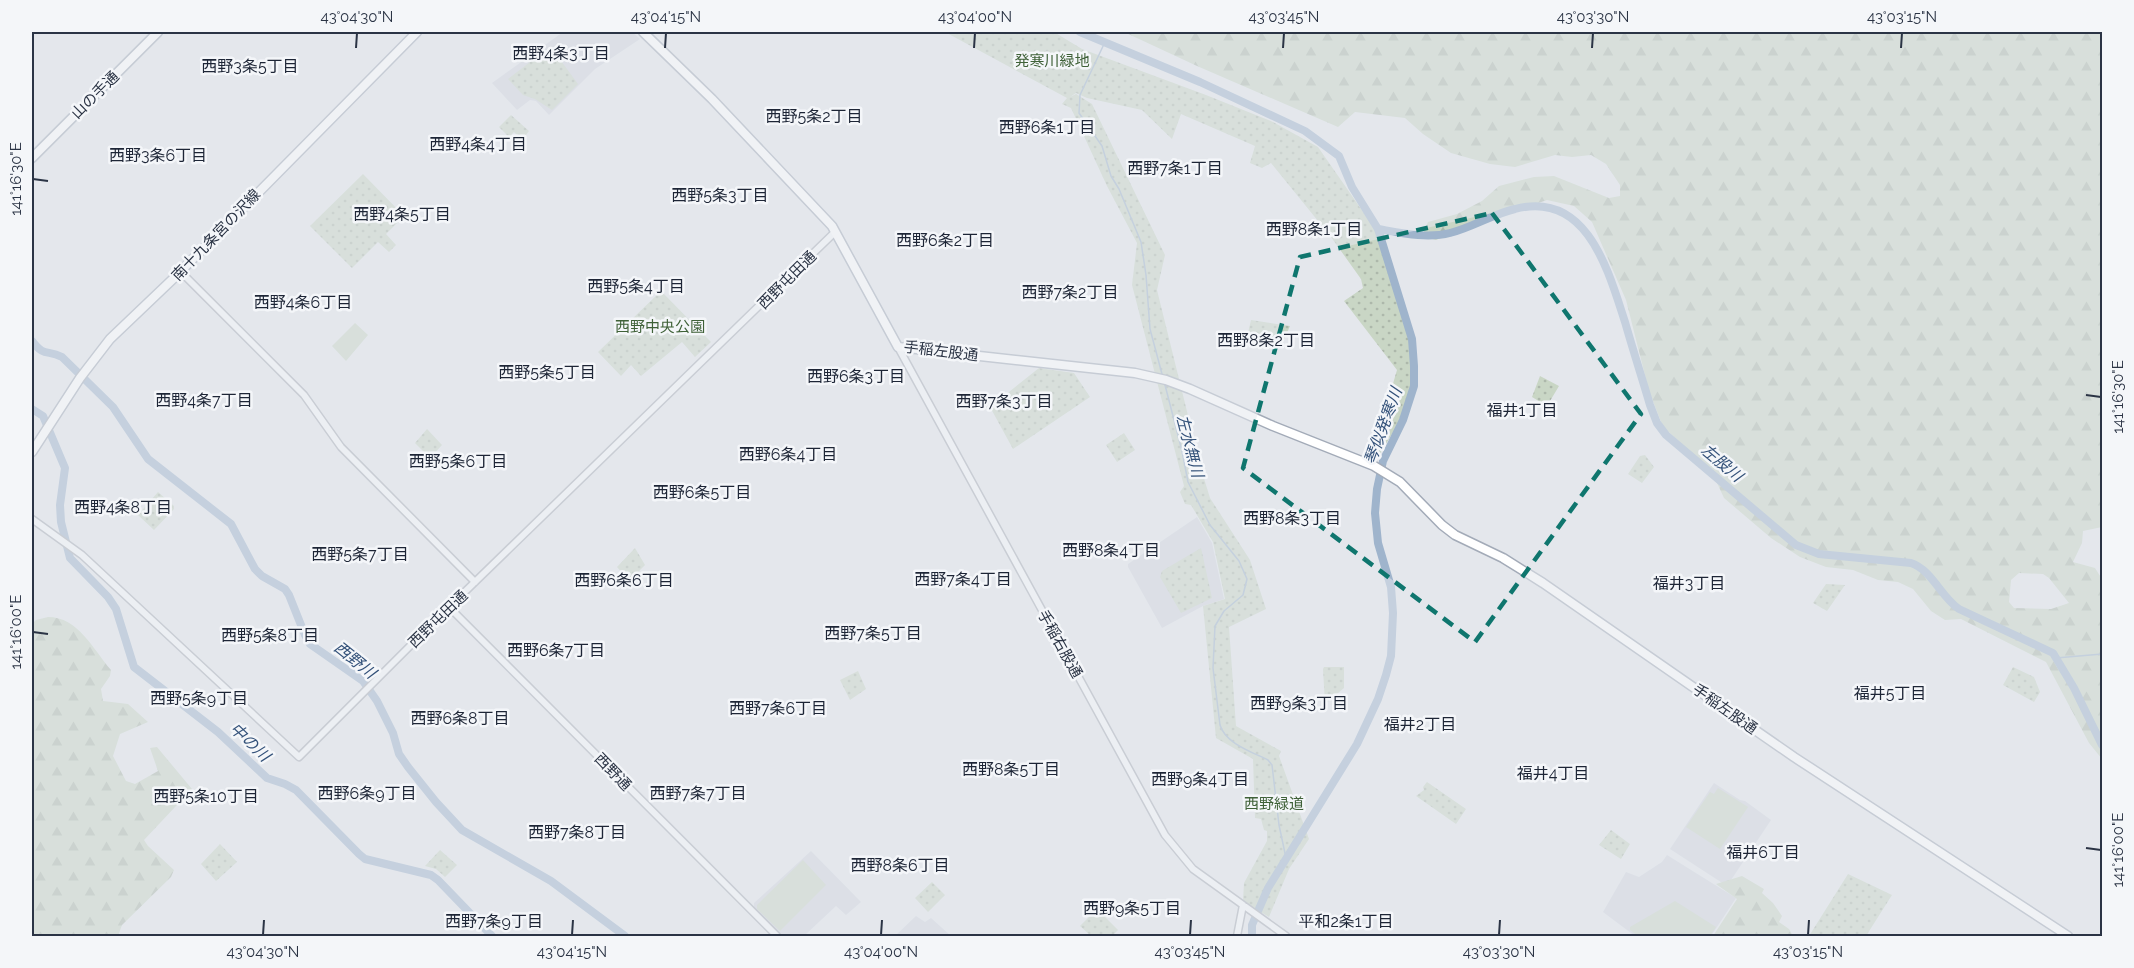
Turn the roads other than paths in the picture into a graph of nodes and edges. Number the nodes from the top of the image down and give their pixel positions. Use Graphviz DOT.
graph roads {
  1 [pos="158,32"];
  2 [pos="417,32"];
  3 [pos="643,32"];
  4 [pos="32,158"];
  5 [pos="835,232"];
  6 [pos="180,272"];
  7 [pos="898,347"];
  8 [pos="32,452"];
  9 [pos="32,519"];
  10 [pos="476,582"];
  11 [pos="449,607"];
  12 [pos="1243,905"];
  13 [pos="777,936"];
  14 [pos="1237,936"];
  15 [pos="1286,936"];
  16 [pos="2068,936"];
  1 -- 4 [label="main road, 山の手通"];
  2 -- 6 [label="main road, 南十九条宮の沢線"];
  3 -- 5 [label="main road, 手稲左股通"];
  5 -- 7 [label="main road, 手稲左股通"];
  5 -- 10 [label="street, 西野屯田通"];
  6 -- 8 [label="main road, 南十九条宮の沢線"];
  6 -- 10 [label="street"];
  7 -- 12 [label="street, 手稲右股通"];
  7 -- 16 [label="main road, 手稲左股通"];
  9 -- 11 [label="street, 西野屯田通"];
  10 -- 11 [label="street, 西野屯田通"];
  11 -- 13 [label="street, 西野通"];
  12 -- 14 [label="street"];
  12 -- 15 [label="street, 手稲右股通"];
}
